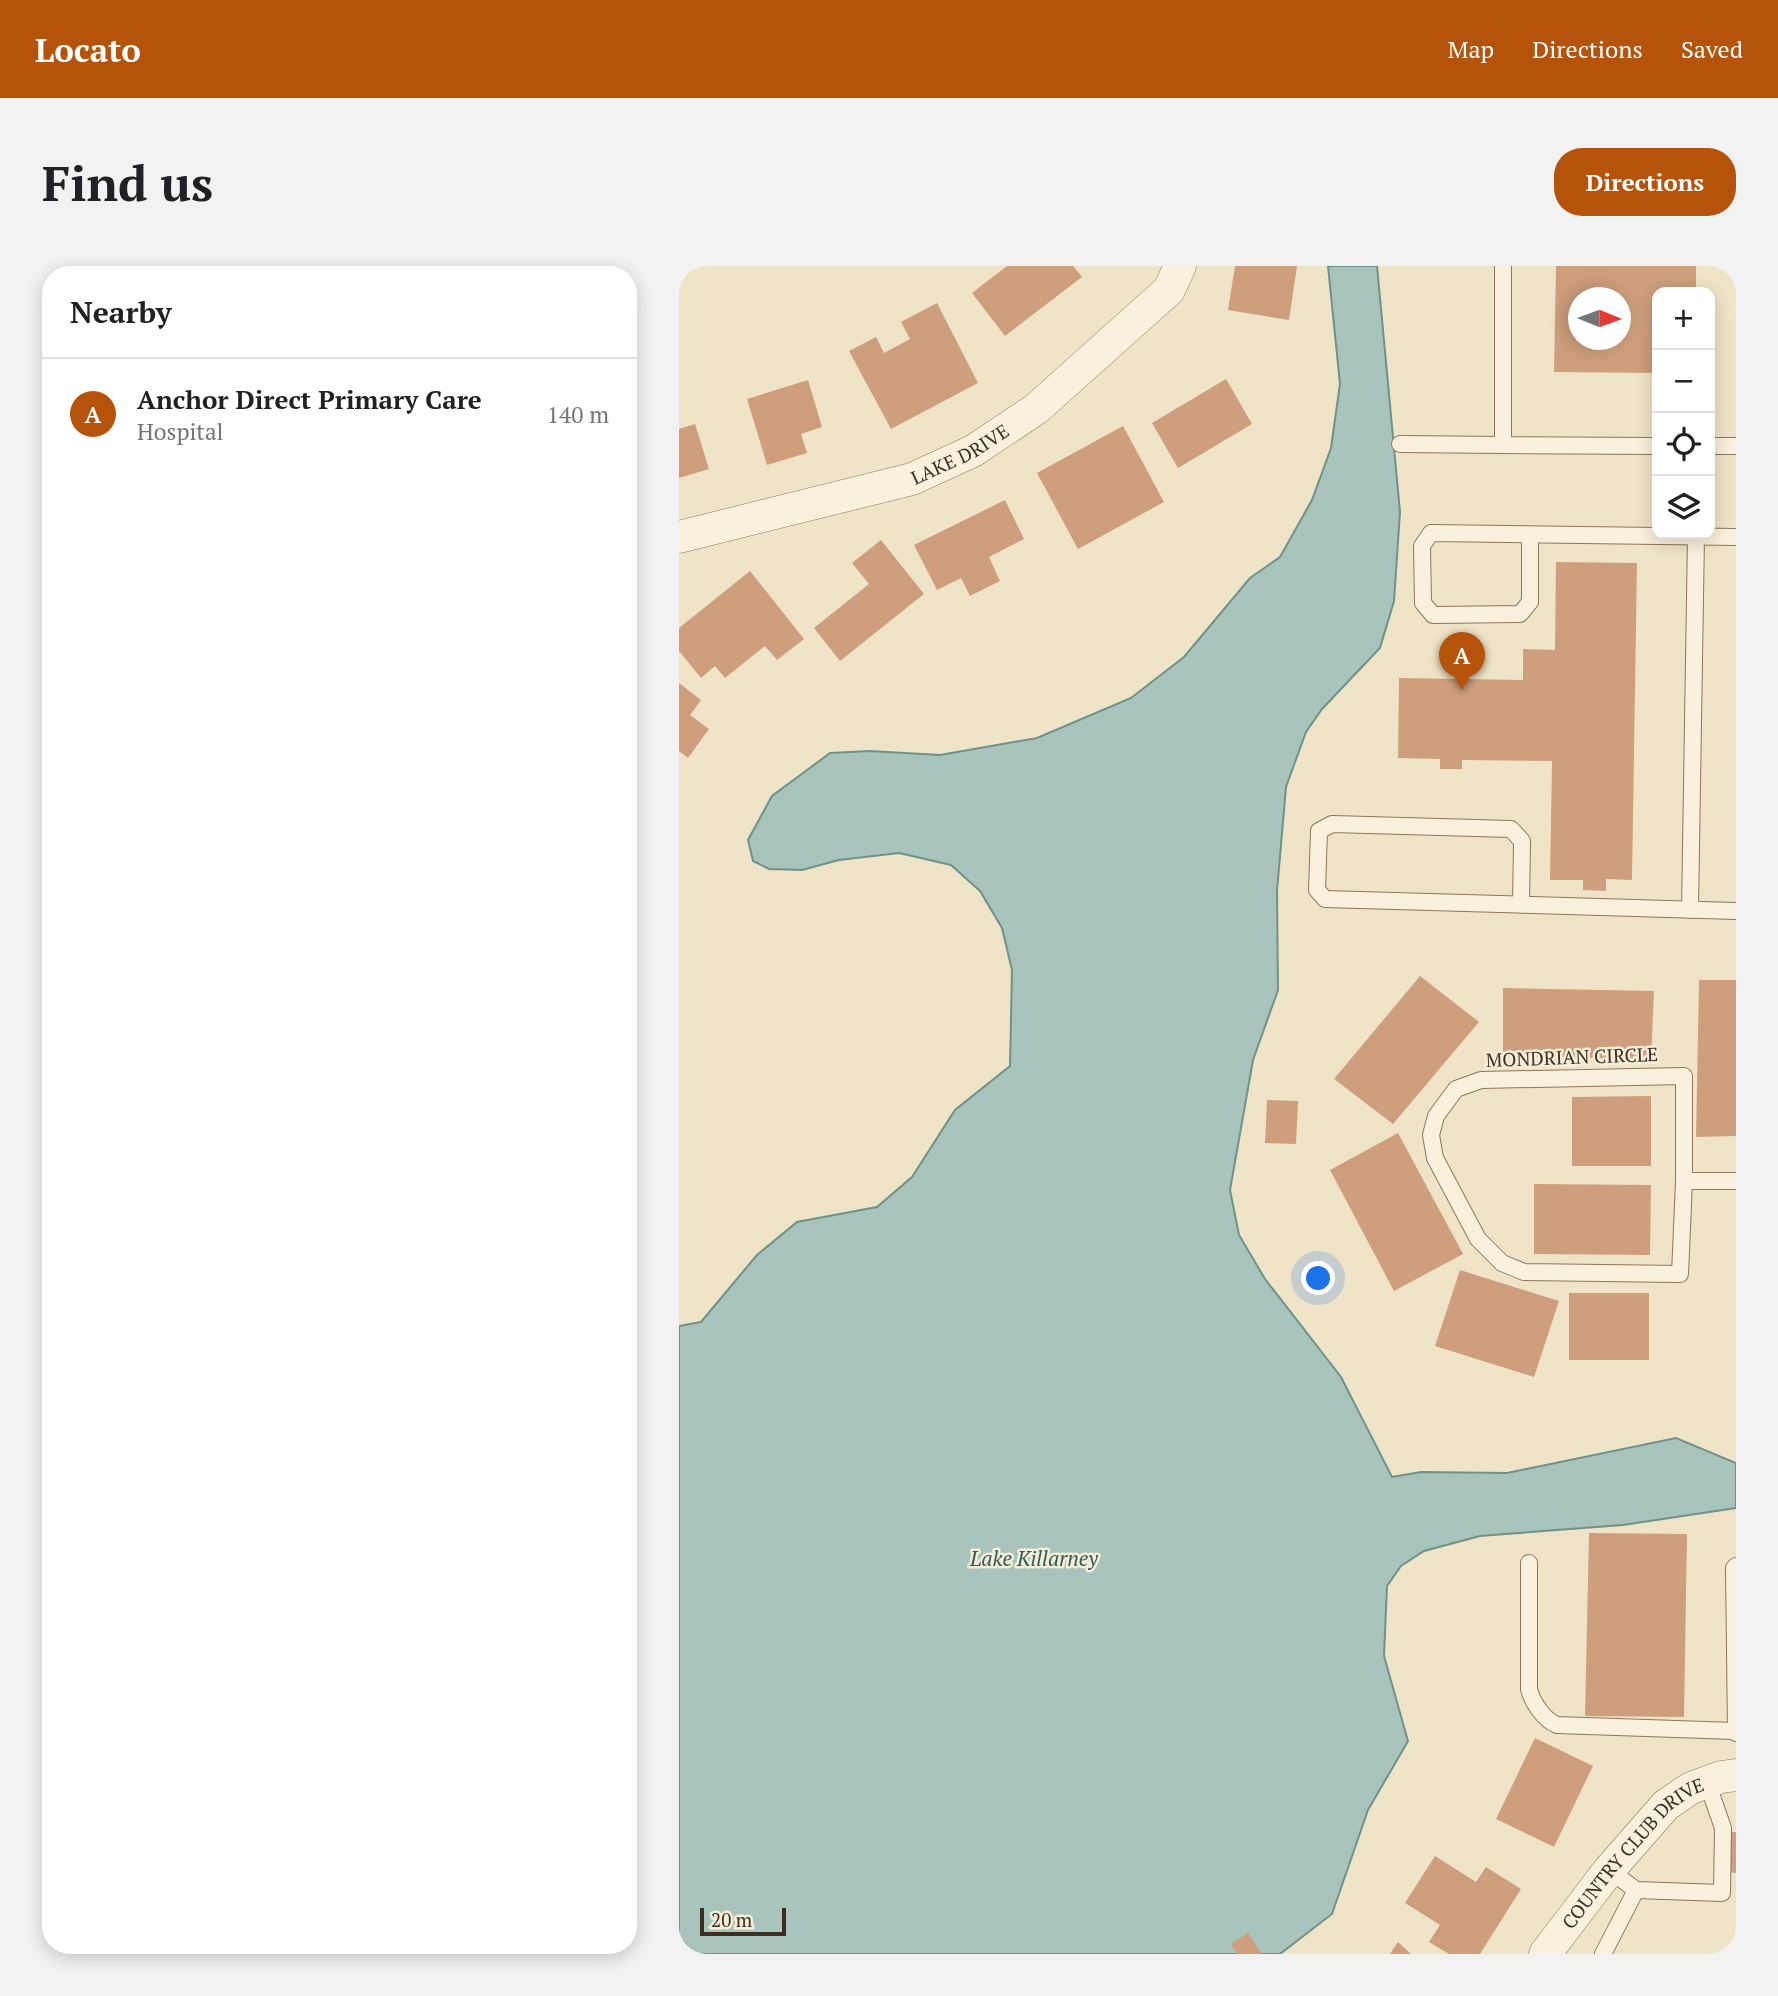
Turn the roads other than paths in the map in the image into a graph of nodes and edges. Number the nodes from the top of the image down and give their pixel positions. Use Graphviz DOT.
graph roads {
  1 [pos="1180,266"];
  2 [pos="1503,266"];
  3 [pos="1400,444"];
  4 [pos="1503,445"];
  5 [pos="1652,446"];
  6 [pos="1715,446"];
  7 [pos="1736,446"];
  8 [pos="1530,535"];
  9 [pos="1652,536"];
  10 [pos="1715,536"];
  11 [pos="679,537"];
  12 [pos="1736,537"];
  13 [pos="1696,539"];
  14 [pos="1521,905"];
  15 [pos="1690,910"];
  16 [pos="1736,911"];
  17 [pos="1684,1181"];
  18 [pos="1736,1181"];
  19 [pos="1529,1563"];
  20 [pos="1736,1566"];
  21 [pos="1736,1732"];
  22 [pos="1721,1779"];
  23 [pos="1609,1870"];
  24 [pos="1636,1891"];
  25 [pos="1545,1954"];
  26 [pos="1603,1954"];
  1 -- 11 [label="street, LAKE DRIVE"];
  2 -- 4 [label="lane"];
  3 -- 4 [label="lane"];
  4 -- 5 [label="lane"];
  6 -- 7 [label="lane"];
  8 -- 8 [label="lane"];
  8 -- 9 [label="lane"];
  10 -- 12 [label="lane"];
  13 -- 15 [label="lane"];
  14 -- 14 [label="lane"];
  14 -- 15 [label="lane"];
  15 -- 16 [label="lane"];
  17 -- 17 [label="lane, MONDRIAN CIRCLE"];
  17 -- 18 [label="lane"];
  19 -- 21 [label="lane"];
  20 -- 21 [label="lane"];
  22 -- 23 [label="street, COUNTRY CLUB DRIVE"];
  22 -- 24 [label="lane"];
  23 -- 24 [label="lane"];
  23 -- 25 [label="street, COUNTRY CLUB DRIVE"];
  24 -- 26 [label="lane"];
}
